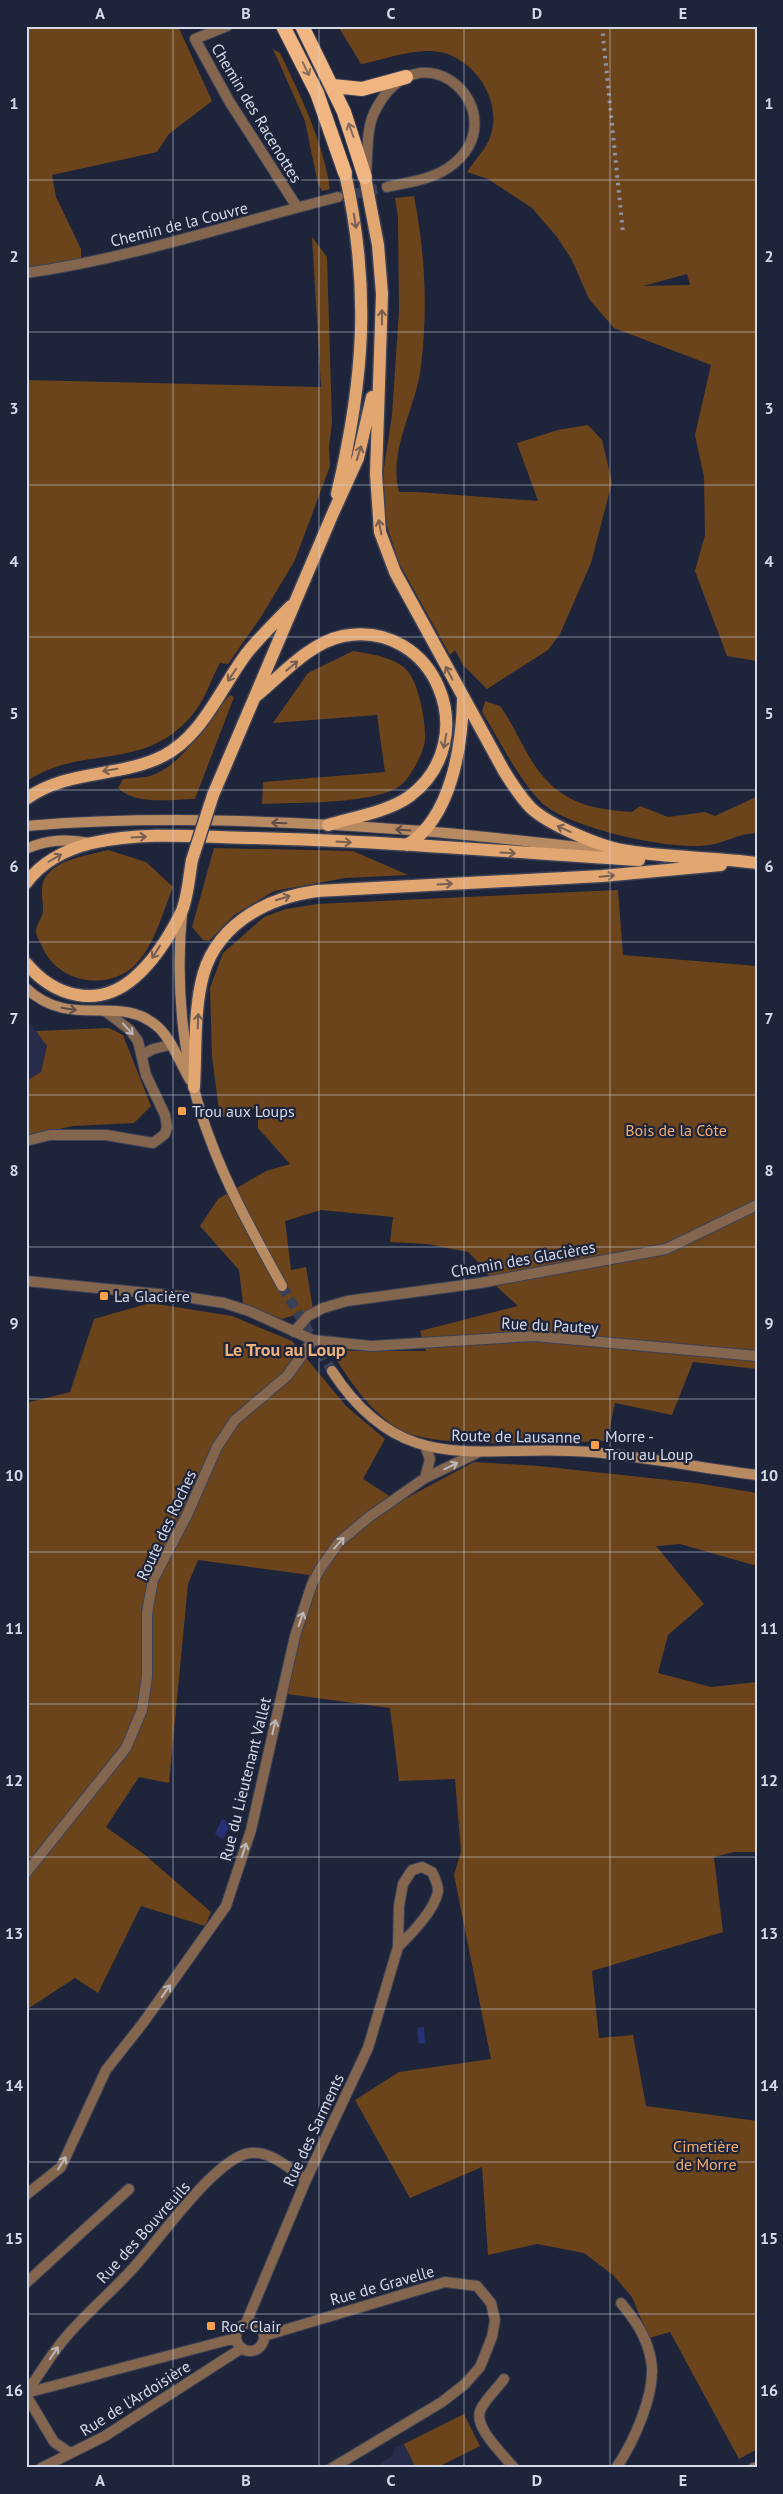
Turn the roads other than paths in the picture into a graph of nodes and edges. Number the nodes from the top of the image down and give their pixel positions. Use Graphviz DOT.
graph roads {
  1 [pos="228,26"];
  2 [pos="283,26"];
  3 [pos="302,26"];
  4 [pos="406,77"];
  5 [pos="333,86"];
  6 [pos="345,173"];
  7 [pos="366,177"];
  8 [pos="387,187"];
  9 [pos="338,197"];
  10 [pos="297,207"];
  11 [pos="26,273"];
  12 [pos="379,365"];
  13 [pos="333,513"];
  14 [pos="297,598"];
  15 [pos="254,697"];
  16 [pos="463,698"];
  17 [pos="26,799"];
  18 [pos="328,825"];
  19 [pos="26,826"];
  20 [pos="425,831"];
  21 [pos="90,843"];
  22 [pos="407,845"];
  23 [pos="26,849"];
  24 [pos="626,851"];
  25 [pos="757,864"];
  26 [pos="721,866"];
  27 [pos="26,883"];
  28 [pos="182,911"];
  29 [pos="26,963"];
  30 [pos="26,988"];
  31 [pos="105,1011"];
  32 [pos="170,1045"];
  33 [pos="142,1055"];
  34 [pos="194,1087"];
  35 [pos="26,1141"];
  36 [pos="757,1205"];
  37 [pos="26,1281"];
  38 [pos="282,1286"];
  39 [pos="294,1332"];
  40 [pos="312,1340"];
  41 [pos="757,1356"];
  42 [pos="332,1371"];
  43 [pos="425,1446"];
  44 [pos="477,1453"];
  45 [pos="757,1476"];
  46 [pos="425,1478"];
  47 [pos="26,1873"];
  48 [pos="398,1947"];
  49 [pos="306,2180"];
  50 [pos="129,2189"];
  51 [pos="26,2195"];
  52 [pos="26,2283"];
  53 [pos="621,2303"];
  54 [pos="246,2323"];
  55 [pos="263,2332"];
  56 [pos="236,2338"];
  57 [pos="242,2348"];
  58 [pos="504,2379"];
  59 [pos="26,2394"];
  60 [pos="70,2453"];
  61 [pos="41,2468"];
  62 [pos="332,2468"];
  63 [pos="514,2468"];
  64 [pos="616,2468"];
  65 [pos="753,2468"];
  66 [pos="757,2468"];
  1 -- 10 [label="street, Chemin des Racenottes"];
  2 -- 6 [label="highway, one-way"];
  3 -- 5 [label="highway"];
  4 -- 5 [label="highway"];
  4 -- 7 [label="street"];
  4 -- 8 [label="street"];
  7 -- 5 [label="highway, one-way"];
  6 -- 13 [label="main road, one-way"];
  12 -- 7 [label="main road, one-way"];
  9 -- 10 [label="street, Chemin de la Couvre"];
  10 -- 11 [label="street, Chemin de la Couvre"];
  13 -- 12 [label="main road, one-way"];
  16 -- 12 [label="main road, one-way"];
  13 -- 14 [label="main road"];
  14 -- 15 [label="main road"];
  14 -- 17 [label="main road, one-way"];
  15 -- 18 [label="main road, one-way"];
  15 -- 28 [label="main road, bridge"];
  16 -- 20 [label="main road"];
  24 -- 16 [label="main road, one-way"];
  18 -- 19 [label="main road, one-way"];
  20 -- 18 [label="main road, one-way"];
  20 -- 22 [label="main road"];
  20 -- 24 [label="main road"];
  21 -- 22 [label="main road, one-way"];
  21 -- 23 [label="main road"];
  27 -- 21 [label="main road, one-way"];
  22 -- 26 [label="main road, one-way"];
  24 -- 25 [label="main road"];
  25 -- 26 [label="main road"];
  34 -- 26 [label="main road, one-way"];
  28 -- 29 [label="main road, one-way"];
  28 -- 34 [label="main road"];
  30 -- 31 [label="main road, one-way"];
  31 -- 32 [label="main road"];
  31 -- 33 [label="street, one-way"];
  32 -- 33 [label="street"];
  32 -- 34 [label="main road"];
  33 -- 35 [label="street"];
  34 -- 38 [label="main road"];
  36 -- 39 [label="street, Chemin des Glacières"];
  37 -- 39 [label="street, Rue du Pautey"];
  39 -- 40 [label="street, Rue du Pautey"];
  40 -- 41 [label="street, Rue du Pautey"];
  40 -- 47 [label="street, Route des Roches"];
  42 -- 43 [label="main road, Route de Lausanne"];
  43 -- 44 [label="main road, Route de Lausanne"];
  43 -- 46 [label="street"];
  44 -- 45 [label="main road, Route de Lausanne"];
  46 -- 44 [label="street, Rue du Lieutenant Vallet, one-way"];
  51 -- 46 [label="street, Rue du Lieutenant Vallet, one-way"];
  48 -- 48 [label="street, Rue des Sarments"];
  48 -- 49 [label="street, Rue des Sarments"];
  49 -- 54 [label="street, Rue des Sarments"];
  59 -- 49 [label="street, Rue des Bouvreuils, one-way"];
  50 -- 52 [label="street"];
  53 -- 64 [label="street"];
  54 -- 55 [label="street"];
  54 -- 56 [label="street"];
  55 -- 57 [label="street"];
  55 -- 62 [label="street, Rue de Gravelle"];
  56 -- 57 [label="street"];
  56 -- 59 [label="street"];
  57 -- 60 [label="street, Rue de l'Ardoisière"];
  58 -- 63 [label="street"];
  59 -- 60 [label="street"];
  60 -- 61 [label="street, Rue de l'Ardoisière"];
  65 -- 66 [label="street"];
}
